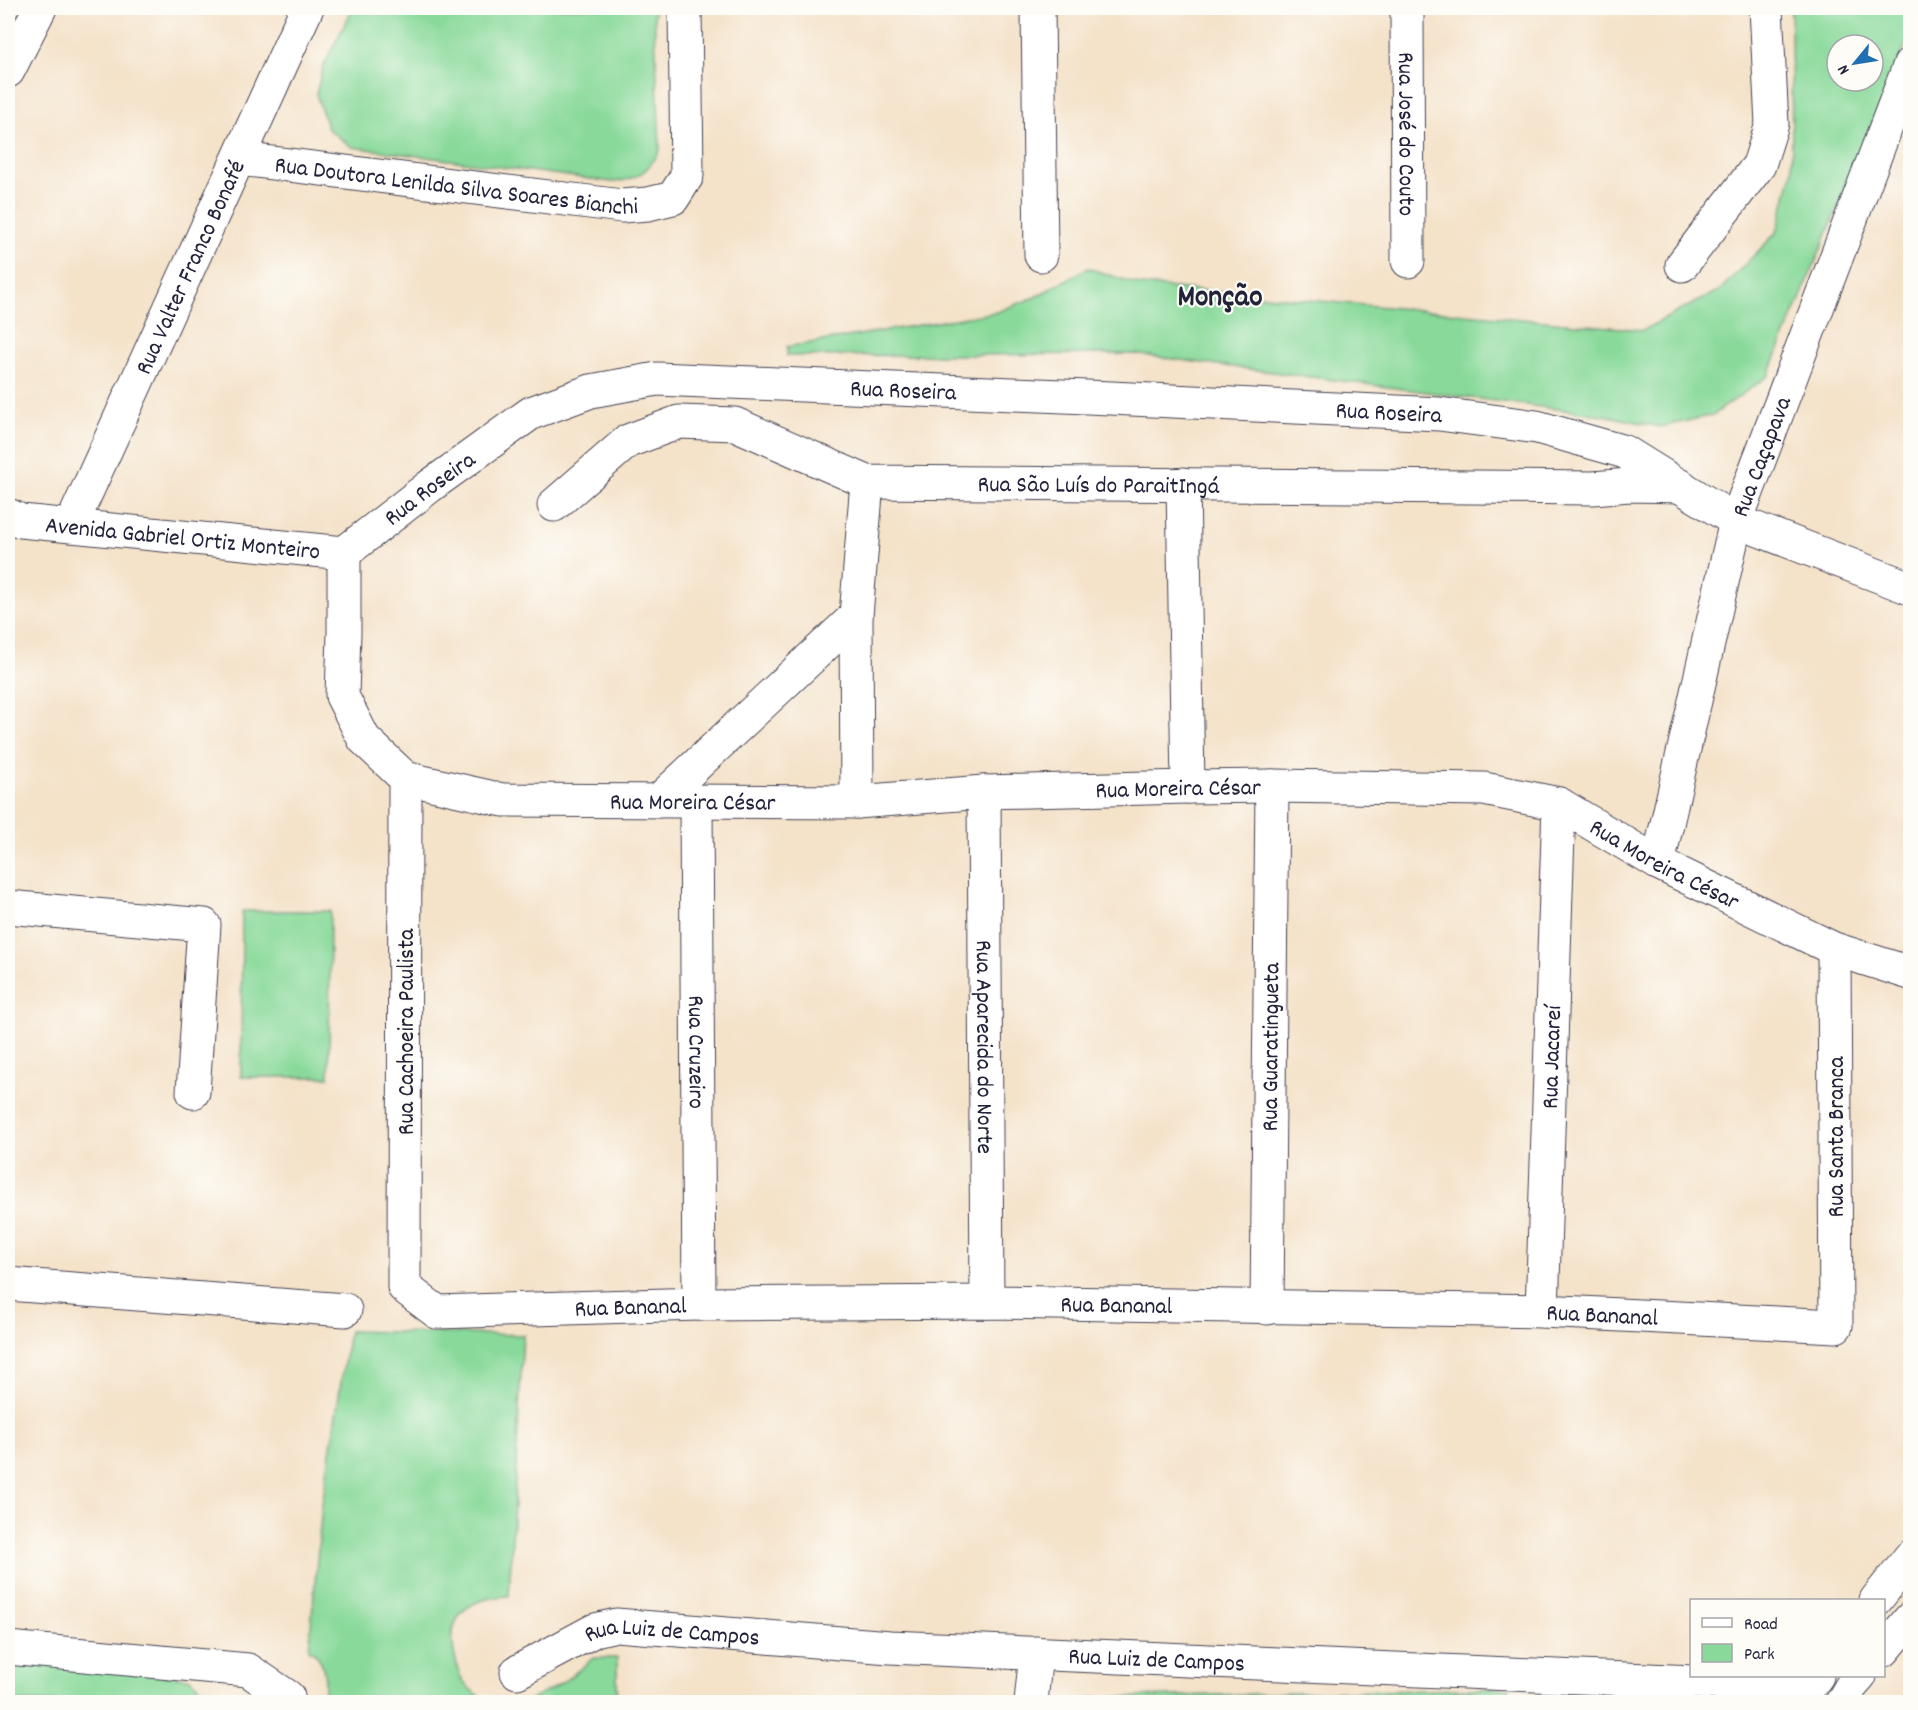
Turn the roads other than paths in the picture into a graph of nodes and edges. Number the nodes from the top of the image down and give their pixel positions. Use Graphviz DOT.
graph roads {
  1 [pos="40,8"];
  2 [pos="307,8"];
  3 [pos="686,8"];
  4 [pos="1038,8"];
  5 [pos="1407,8"];
  6 [pos="1766,8"];
  7 [pos="1911,64"];
  8 [pos="8,71"];
  9 [pos="239,159"];
  10 [pos="1041,255"];
  11 [pos="1408,261"];
  12 [pos="1682,265"];
  13 [pos="867,482"];
  14 [pos="1183,484"];
  15 [pos="1681,486"];
  16 [pos="554,505"];
  17 [pos="12,520"];
  18 [pos="1736,521"];
  19 [pos="70,526"];
  20 [pos="344,553"];
  21 [pos="1911,588"];
  22 [pos="856,616"];
  23 [pos="405,778"];
  24 [pos="1272,786"];
  25 [pos="1188,787"];
  26 [pos="984,792"];
  27 [pos="658,801"];
  28 [pos="696,802"];
  29 [pos="857,802"];
  30 [pos="1559,804"];
  31 [pos="1658,863"];
  32 [pos="8,907"];
  33 [pos="1834,949"];
  34 [pos="1911,973"];
  35 [pos="193,1092"];
  36 [pos="8,1284"];
  37 [pos="404,1287"];
  38 [pos="987,1302"];
  39 [pos="699,1304"];
  40 [pos="1267,1308"];
  41 [pos="345,1310"];
  42 [pos="1542,1311"];
  43 [pos="1836,1326"];
  44 [pos="1911,1557"];
  45 [pos="1877,1599"];
  46 [pos="1911,1619"];
  47 [pos="8,1648"];
  48 [pos="1885,1649"];
  49 [pos="1036,1653"];
  50 [pos="517,1672"];
  51 [pos="1859,1677"];
  52 [pos="1807,1688"];
  53 [pos="288,1696"];
  54 [pos="1031,1702"];
  55 [pos="1842,1702"];
  1 -- 8 [label="street"];
  2 -- 9 [label="street, Rua Valter Franco Bonafé"];
  3 -- 9 [label="street, Rua Doutora Lenilda Silva Soares Bianchi"];
  4 -- 10 [label="street"];
  5 -- 11 [label="street, Rua José do Couto"];
  6 -- 12 [label="street"];
  7 -- 18 [label="street, Rua Caçapava"];
  9 -- 19 [label="street, Rua Valter Franco Bonafé"];
  13 -- 14 [label="street, Rua São Luís do ParaitIngá"];
  13 -- 16 [label="street, Rua São Luís do ParaitIngá"];
  13 -- 22 [label="street"];
  14 -- 15 [label="street, Rua São Luís do ParaitIngá"];
  14 -- 25 [label="street"];
  15 -- 18 [label="street, Rua Roseira"];
  15 -- 20 [label="street, Rua Roseira"];
  17 -- 19 [label="street, Avenida Gabriel Ortiz Monteiro"];
  18 -- 21 [label="street"];
  18 -- 31 [label="street, Rua Caçapava"];
  19 -- 20 [label="street, Avenida Gabriel Ortiz Monteiro"];
  20 -- 23 [label="street"];
  22 -- 27 [label="street"];
  22 -- 29 [label="street"];
  23 -- 27 [label="street, Rua Moreira César"];
  23 -- 37 [label="street, Rua Cachoeira Paulista"];
  24 -- 25 [label="street, Rua Moreira César"];
  24 -- 30 [label="street, Rua Moreira César"];
  24 -- 40 [label="street, Rua Guaratingueta"];
  25 -- 26 [label="street, Rua Moreira César"];
  26 -- 29 [label="street, Rua Moreira César"];
  26 -- 38 [label="street, Rua Aparecida do Norte"];
  27 -- 28 [label="street, Rua Moreira César"];
  28 -- 29 [label="street, Rua Moreira César"];
  28 -- 39 [label="street, Rua Cruzeiro"];
  30 -- 31 [label="street, Rua Moreira César"];
  30 -- 42 [label="street, Rua Jacareí"];
  31 -- 33 [label="street, Rua Moreira César"];
  32 -- 35 [label="street"];
  33 -- 34 [label="street, Rua Moreira César"];
  33 -- 43 [label="street, Rua Santa Branca"];
  36 -- 41 [label="street"];
  37 -- 39 [label="street, Rua Bananal"];
  38 -- 39 [label="street, Rua Bananal"];
  38 -- 40 [label="street, Rua Bananal"];
  40 -- 42 [label="street, Rua Bananal"];
  42 -- 43 [label="street, Rua Bananal"];
  44 -- 45 [label="street"];
  46 -- 48 [label="street"];
  47 -- 53 [label="street"];
  49 -- 50 [label="street, Rua Luiz de Campos"];
  49 -- 52 [label="street, Rua Luiz de Campos"];
  49 -- 54 [label="street"];
  51 -- 55 [label="street"];
}
